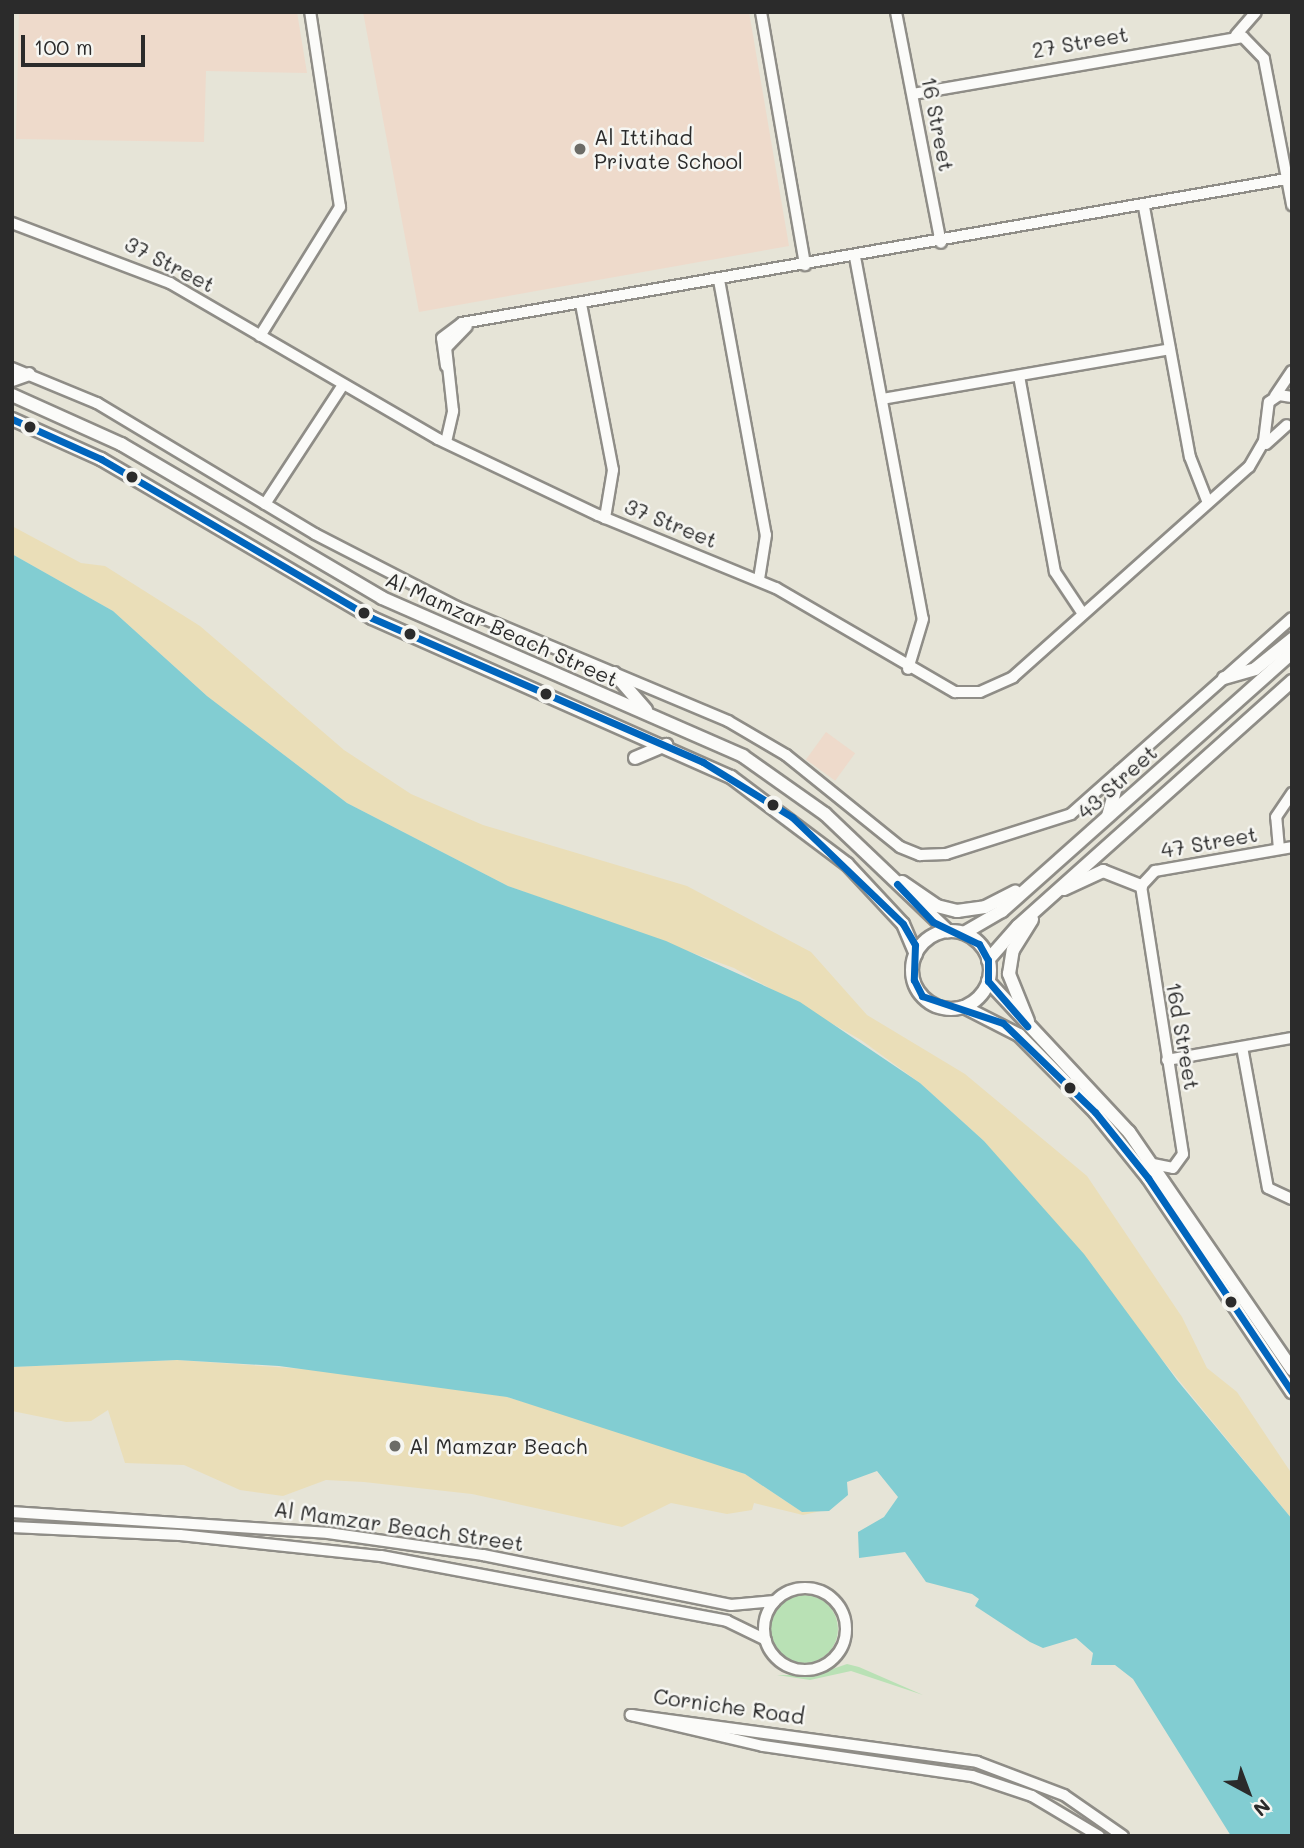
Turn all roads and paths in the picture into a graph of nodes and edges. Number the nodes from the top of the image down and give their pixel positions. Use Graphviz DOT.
graph roads {
  1 [pos="310,12"];
  2 [pos="761,12"];
  3 [pos="896,12"];
  4 [pos="1254,17"];
  5 [pos="1236,35"];
  6 [pos="1254,43"];
  7 [pos="913,94"];
  8 [pos="1287,183"];
  9 [pos="1292,205"];
  10 [pos="1144,206"];
  11 [pos="12,223"];
  12 [pos="941,243"];
  13 [pos="855,257"];
  14 [pos="805,265"];
  15 [pos="719,280"];
  16 [pos="581,304"];
  17 [pos="264,338"];
  18 [pos="1170,349"];
  19 [pos="12,368"];
  20 [pos="1292,371"];
  21 [pos="29,374"];
  22 [pos="1019,376"];
  23 [pos="12,380"];
  24 [pos="339,383"];
  25 [pos="12,395"];
  26 [pos="1275,396"];
  27 [pos="1292,397"];
  28 [pos="882,399"];
  29 [pos="1267,415"];
  30 [pos="12,419"];
  31 [pos="1290,424"];
  32 [pos="442,440"];
  33 [pos="1261,450"];
  34 [pos="1211,500"];
  35 [pos="268,506"];
  36 [pos="601,516"];
  37 [pos="755,578"];
  38 [pos="1083,614"];
  39 [pos="1292,618"];
  40 [pos="1292,639"];
  41 [pos="1292,653"];
  42 [pos="905,666"];
  43 [pos="614,673"];
  44 [pos="1224,678"];
  45 [pos="1292,681"];
  46 [pos="646,710"];
  47 [pos="666,745"];
  48 [pos="635,758"];
  49 [pos="1119,772"];
  50 [pos="1292,793"];
  51 [pos="1108,816"];
  52 [pos="1292,847"];
  53 [pos="1279,849"];
  54 [pos="880,866"];
  55 [pos="1039,878"];
  56 [pos="1141,886"];
  57 [pos="1053,894"];
  58 [pos="948,931"];
  59 [pos="964,933"];
  60 [pos="916,954"];
  61 [pos="988,960"];
  62 [pos="988,981"];
  63 [pos="964,1007"];
  64 [pos="1036,1033"];
  65 [pos="1292,1038"];
  66 [pos="1242,1046"];
  67 [pos="1167,1060"];
  68 [pos="1153,1164"];
  69 [pos="1292,1199"];
  70 [pos="1286,1354"];
  71 [pos="1292,1369"];
  72 [pos="1292,1392"];
  73 [pos="12,1512"];
  74 [pos="12,1527"];
  75 [pos="775,1601"];
  76 [pos="766,1640"];
  77 [pos="764,1730"];
  78 [pos="763,1746"];
  79 [pos="1099,1836"];
  80 [pos="1124,1836"];
  1 -- 17 [label="street"];
  2 -- 14 [label="street"];
  3 -- 7 [label="street, 16 Street"];
  4 -- 5 [label="street"];
  4 -- 6 [label="street"];
  5 -- 6 [label="street"];
  5 -- 7 [label="street, 27 Street"];
  6 -- 8 [label="street"];
  7 -- 12 [label="street, 16 Street"];
  8 -- 9 [label="street"];
  8 -- 10 [label="street"];
  10 -- 12 [label="street"];
  10 -- 18 [label="street"];
  11 -- 17 [label="street, 37 Street"];
  12 -- 13 [label="street"];
  13 -- 14 [label="street"];
  13 -- 28 [label="street"];
  14 -- 15 [label="street"];
  15 -- 16 [label="street"];
  15 -- 37 [label="street"];
  16 -- 32 [label="street"];
  16 -- 36 [label="street"];
  17 -- 24 [label="street, 37 Street"];
  18 -- 22 [label="street"];
  18 -- 34 [label="street"];
  19 -- 21 [label="street"];
  20 -- 26 [label="street"];
  21 -- 23 [label="main road"];
  21 -- 35 [label="street"];
  22 -- 28 [label="street"];
  22 -- 38 [label="street"];
  24 -- 32 [label="street, 37 Street"];
  24 -- 35 [label="street"];
  25 -- 46 [label="main road, Al Mamzar Beach Street"];
  26 -- 27 [label="street"];
  26 -- 29 [label="street"];
  28 -- 42 [label="street"];
  29 -- 31 [label="street"];
  29 -- 33 [label="street"];
  30 -- 47 [label="main road, Al Mamzar Beach Street"];
  31 -- 33 [label="street, 37 Street"];
  32 -- 36 [label="street, 37 Street"];
  33 -- 34 [label="street, 37 Street"];
  34 -- 38 [label="street, 37 Street"];
  35 -- 43 [label="street"];
  36 -- 37 [label="street, 37 Street"];
  37 -- 42 [label="street, 37 Street"];
  38 -- 42 [label="street, 37 Street"];
  39 -- 44 [label="street"];
  40 -- 44 [label="main road"];
  41 -- 51 [label="main road, 43 Street"];
  43 -- 46 [label="main road"];
  43 -- 49 [label="street"];
  44 -- 49 [label="street"];
  45 -- 57 [label="main road, 43 Street"];
  46 -- 54 [label="main road, Al Mamzar Beach Street"];
  47 -- 48 [label="main road"];
  47 -- 60 [label="main road, Al Mamzar Beach Street"];
  49 -- 51 [label="main road"];
  50 -- 53 [label="street"];
  51 -- 55 [label="main road, 43 Street"];
  52 -- 53 [label="street, 47 Street"];
  53 -- 56 [label="street, 47 Street"];
  54 -- 55 [label="main road"];
  54 -- 58 [label="main road, Al Mamzar Beach Street"];
  55 -- 59 [label="main road, 43 Street"];
  56 -- 57 [label="main road"];
  56 -- 67 [label="street, 16d Street"];
  57 -- 61 [label="main road, 43 Street"];
  57 -- 64 [label="main road"];
  58 -- 59 [label="main road"];
  58 -- 60 [label="main road"];
  59 -- 61 [label="main road"];
  60 -- 63 [label="main road"];
  61 -- 62 [label="main road"];
  62 -- 63 [label="main road"];
  62 -- 64 [label="main road"];
  63 -- 72 [label="main road"];
  64 -- 68 [label="main road"];
  65 -- 66 [label="street"];
  66 -- 67 [label="street"];
  66 -- 69 [label="street"];
  67 -- 68 [label="street, 16d Street"];
  68 -- 70 [label="main road"];
  70 -- 71 [label="main road"];
  73 -- 75 [label="street, Al Mamzar Beach Street"];
  74 -- 76 [label="street, Al Mamzar Beach Street"];
  75 -- 76 [label="street"];
  75 -- 76 [label="street"];
  77 -- 78 [label="street"];
  77 -- 78 [label="street, Corniche Road"];
  77 -- 80 [label="street, Corniche Road"];
  78 -- 79 [label="street, Corniche Road"];
}
